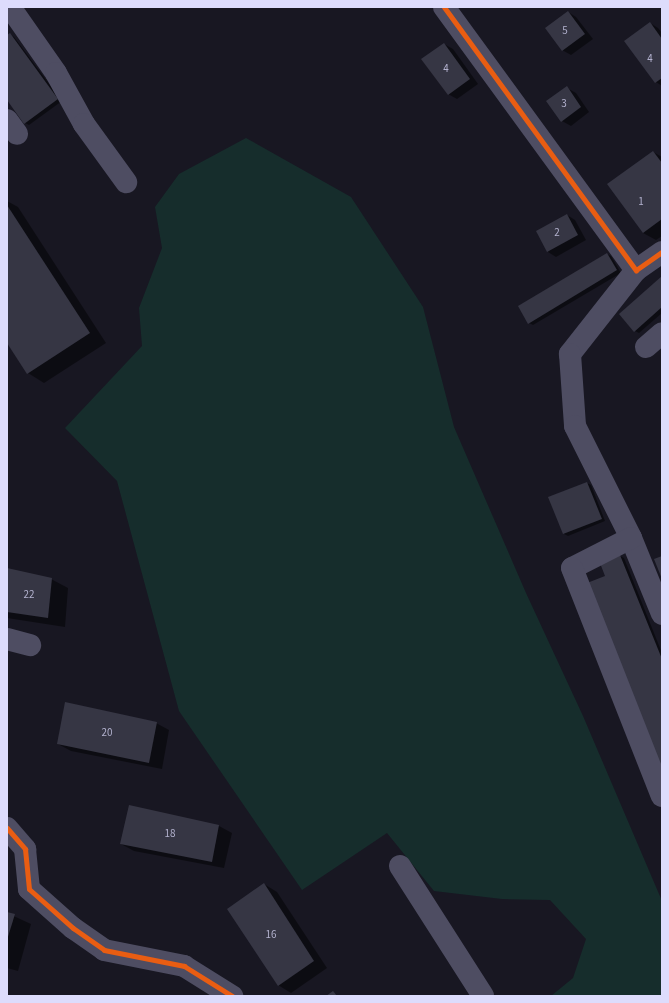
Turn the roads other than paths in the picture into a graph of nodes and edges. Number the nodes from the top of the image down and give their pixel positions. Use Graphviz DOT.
graph roads {
  1 [pos="11,7"];
  2 [pos="444,7"];
  3 [pos="7,10"];
  4 [pos="126,182"];
  5 [pos="662,252"];
  6 [pos="636,270"];
  7 [pos="662,333"];
  8 [pos="646,347"];
  9 [pos="631,538"];
  10 [pos="662,614"];
  11 [pos="7,639"];
  12 [pos="30,645"];
  13 [pos="662,796"];
  14 [pos="7,828"];
  15 [pos="400,866"];
  16 [pos="232,996"];
  17 [pos="483,996"];
  1 -- 3 [label="street"];
  1 -- 4 [label="street"];
  2 -- 6 [label="street"];
  5 -- 6 [label="street"];
  6 -- 9 [label="street"];
  7 -- 8 [label="street"];
  9 -- 10 [label="street"];
  9 -- 13 [label="street"];
  11 -- 12 [label="street"];
  14 -- 16 [label="street"];
  15 -- 17 [label="street"];
}
